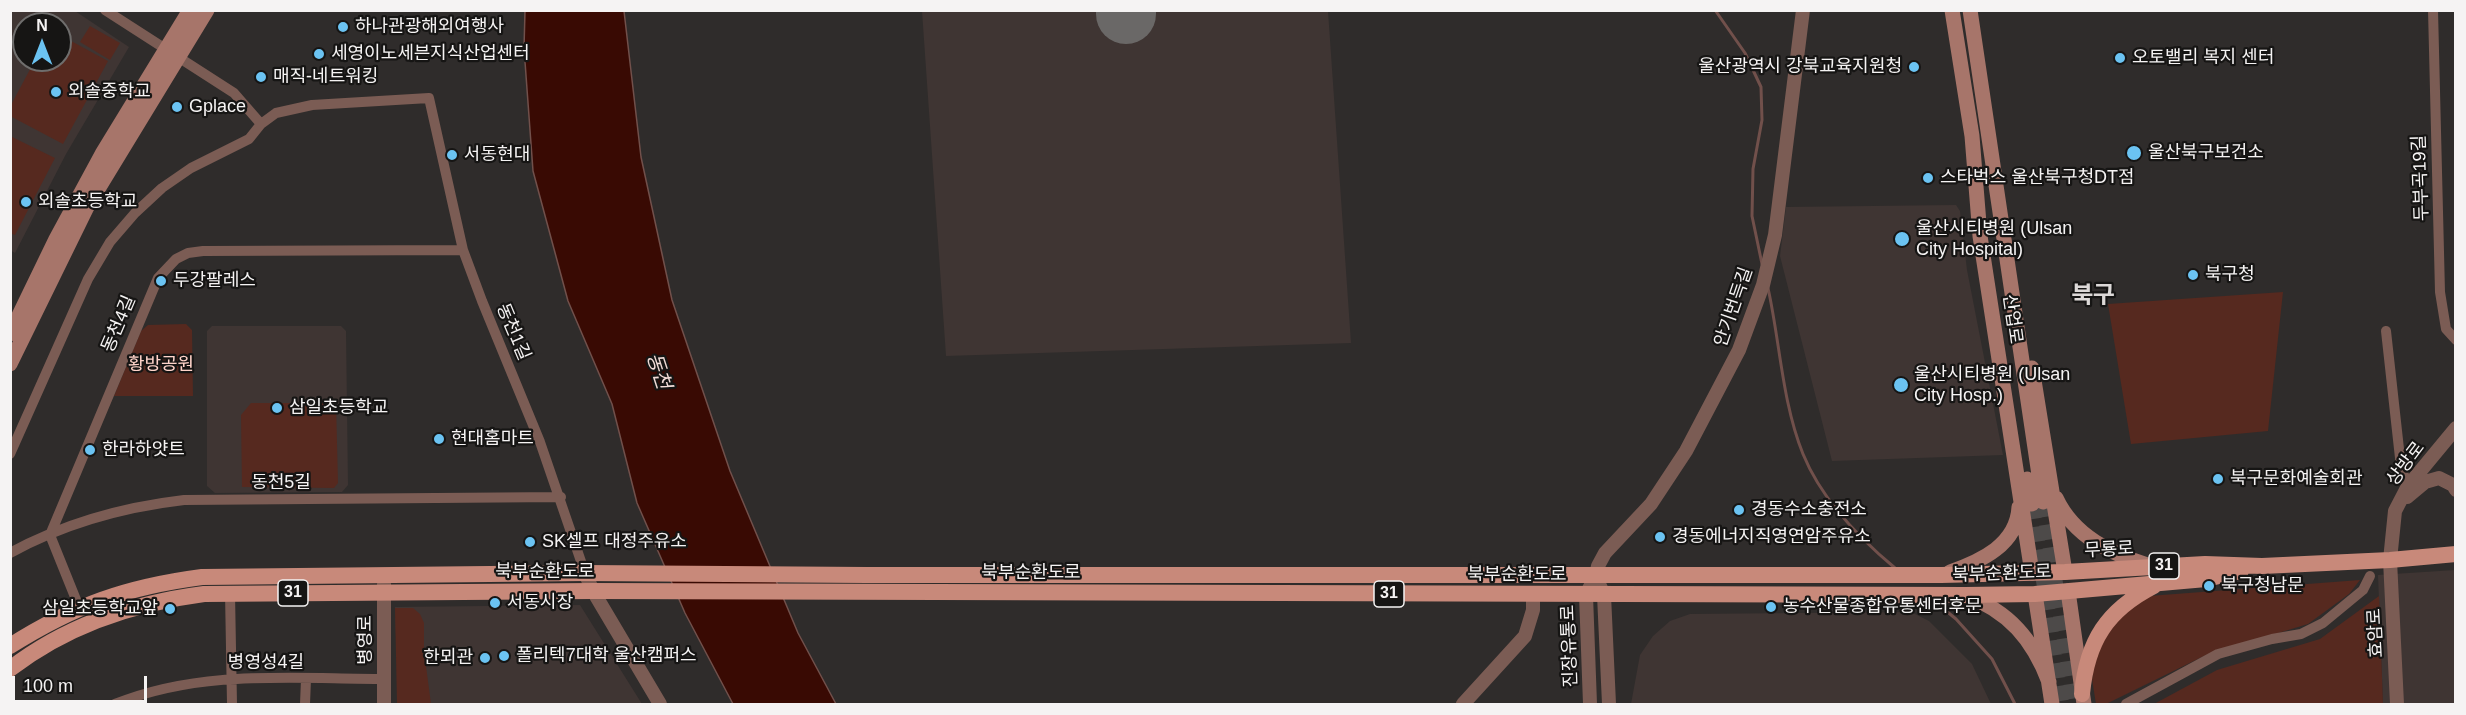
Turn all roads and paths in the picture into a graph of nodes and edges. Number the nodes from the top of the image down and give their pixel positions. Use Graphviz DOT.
graph roads {
  1 [pos="105,10"];
  2 [pos="190,10"];
  3 [pos="207,10"];
  4 [pos="1803,10"];
  5 [pos="1952,10"];
  6 [pos="1970,10"];
  7 [pos="2433,10"];
  8 [pos="172,54"];
  9 [pos="261,124"];
  10 [pos="1988,132"];
  11 [pos="463,250"];
  12 [pos="2386,331"];
  13 [pos="10,334"];
  14 [pos="2456,340"];
  15 [pos="10,364"];
  16 [pos="2456,428"];
  17 [pos="10,454"];
  18 [pos="2051,484"];
  19 [pos="2408,486"];
  20 [pos="2456,490"];
  21 [pos="561,497"];
  22 [pos="2031,501"];
  23 [pos="2398,504"];
  24 [pos="50,534"];
  25 [pos="10,553"];
  26 [pos="2456,554"];
  27 [pos="2390,560"];
  28 [pos="2262,566"];
  29 [pos="2153,567"];
  30 [pos="2065,572"];
  31 [pos="585,573"];
  32 [pos="2032,573"];
  33 [pos="384,575"];
  34 [pos="1596,575"];
  35 [pos="1937,575"];
  36 [pos="2370,576"];
  37 [pos="2164,583"];
  38 [pos="593,591"];
  39 [pos="2068,591"];
  40 [pos="384,592"];
  41 [pos="230,593"];
  42 [pos="2035,594"];
  43 [pos="1533,595"];
  44 [pos="1586,595"];
  45 [pos="1604,595"];
  46 [pos="1961,595"];
  47 [pos="79,607"];
  48 [pos="10,646"];
  49 [pos="10,669"];
  50 [pos="231,678"];
  51 [pos="306,679"];
  52 [pos="384,679"];
  53 [pos="2049,682"];
  54 [pos="2083,699"];
  55 [pos="116,705"];
  56 [pos="232,705"];
  57 [pos="305,705"];
  58 [pos="384,705"];
  59 [pos="660,705"];
  60 [pos="1463,705"];
  61 [pos="1590,705"];
  62 [pos="1609,705"];
  63 [pos="2052,705"];
  64 [pos="2126,705"];
  65 [pos="2397,705"];
  1 -- 8 [label="street"];
  2 -- 8 [label="main road"];
  3 -- 8 [label="main road"];
  4 -- 34 [label="street, 안기번득길"];
  5 -- 22 [label="main road, 산업로"];
  6 -- 10 [label="main road, 산업로"];
  7 -- 14 [label="street, 두부곡19길"];
  8 -- 9 [label="street"];
  8 -- 13 [label="main road"];
  8 -- 15 [label="main road"];
  9 -- 11 [label="street, 동천1길"];
  9 -- 17 [label="street"];
  10 -- 18 [label="main road, 산업로"];
  10 -- 22 [label="main road, 산업로"];
  11 -- 21 [label="street, 동천1길"];
  11 -- 24 [label="street, 동천4길"];
  12 -- 19 [label="street"];
  16 -- 19 [label="street, 상방로"];
  18 -- 29 [label="main road"];
  18 -- 30 [label="main road, 산업로"];
  19 -- 23 [label="street, 상방로"];
  20 -- 23 [label="street"];
  21 -- 24 [label="street, 동천5길"];
  21 -- 31 [label="street, 동천1길"];
  22 -- 32 [label="main road, 산업로"];
  22 -- 35 [label="main road"];
  23 -- 27 [label="street, 상방로"];
  24 -- 25 [label="street, 동천5길"];
  24 -- 47 [label="street"];
  26 -- 27 [label="main road, 무룡로 / 31"];
  27 -- 28 [label="main road, 무룡로 / 31"];
  27 -- 65 [label="street, 효암로"];
  28 -- 29 [label="main road, 무룡로 / 31"];
  28 -- 37 [label="main road, 무룡로 / 31"];
  29 -- 30 [label="main road, 무룡로 / 31"];
  30 -- 32 [label="main road, 북부순환도로 / 31"];
  30 -- 39 [label="main road, 산업로"];
  31 -- 33 [label="main road, 북부순환도로 / 31"];
  31 -- 34 [label="main road, 북부순환도로 / 31"];
  31 -- 38 [label="street"];
  32 -- 35 [label="main road, 북부순환도로 / 31"];
  32 -- 42 [label="main road, 산업로"];
  33 -- 40 [label="street, 병영로"];
  33 -- 47 [label="main road, 북부순환도로 / 31"];
  34 -- 35 [label="main road, 북부순환도로 / 31"];
  34 -- 44 [label="street, 진장유통로"];
  34 -- 45 [label="street, 진장유통로"];
  36 -- 64 [label="street"];
  37 -- 39 [label="main road, 무룡로 / 31"];
  37 -- 54 [label="main road"];
  38 -- 40 [label="main road, 북부순환도로 / 31"];
  38 -- 43 [label="main road, 북부순환도로 / 31"];
  38 -- 59 [label="street"];
  39 -- 42 [label="main road, 북부순환도로"];
  39 -- 54 [label="main road, 산업로"];
  40 -- 41 [label="main road, 북부순환도로 / 31"];
  40 -- 52 [label="street, 병영로"];
  41 -- 49 [label="main road, 북부순환도로 / 31"];
  41 -- 50 [label="street"];
  42 -- 46 [label="main road, 북부순환도로"];
  42 -- 53 [label="main road, 산업로"];
  43 -- 44 [label="main road, 북부순환도로 / 31"];
  43 -- 60 [label="street"];
  44 -- 45 [label="main road, 북부순환도로 / 31"];
  44 -- 61 [label="street, 진장유통로"];
  45 -- 46 [label="main road, 북부순환도로 / 31"];
  45 -- 62 [label="street, 진장유통로"];
  46 -- 53 [label="main road"];
  47 -- 48 [label="main road, 북부순환도로 / 31"];
  50 -- 51 [label="street, 병영성4길"];
  50 -- 55 [label="street, 병영성4길"];
  50 -- 56 [label="street"];
  51 -- 52 [label="street, 병영성4길"];
  51 -- 57 [label="street"];
  52 -- 58 [label="street, 병영로"];
  53 -- 63 [label="main road, 산업로"];
}
